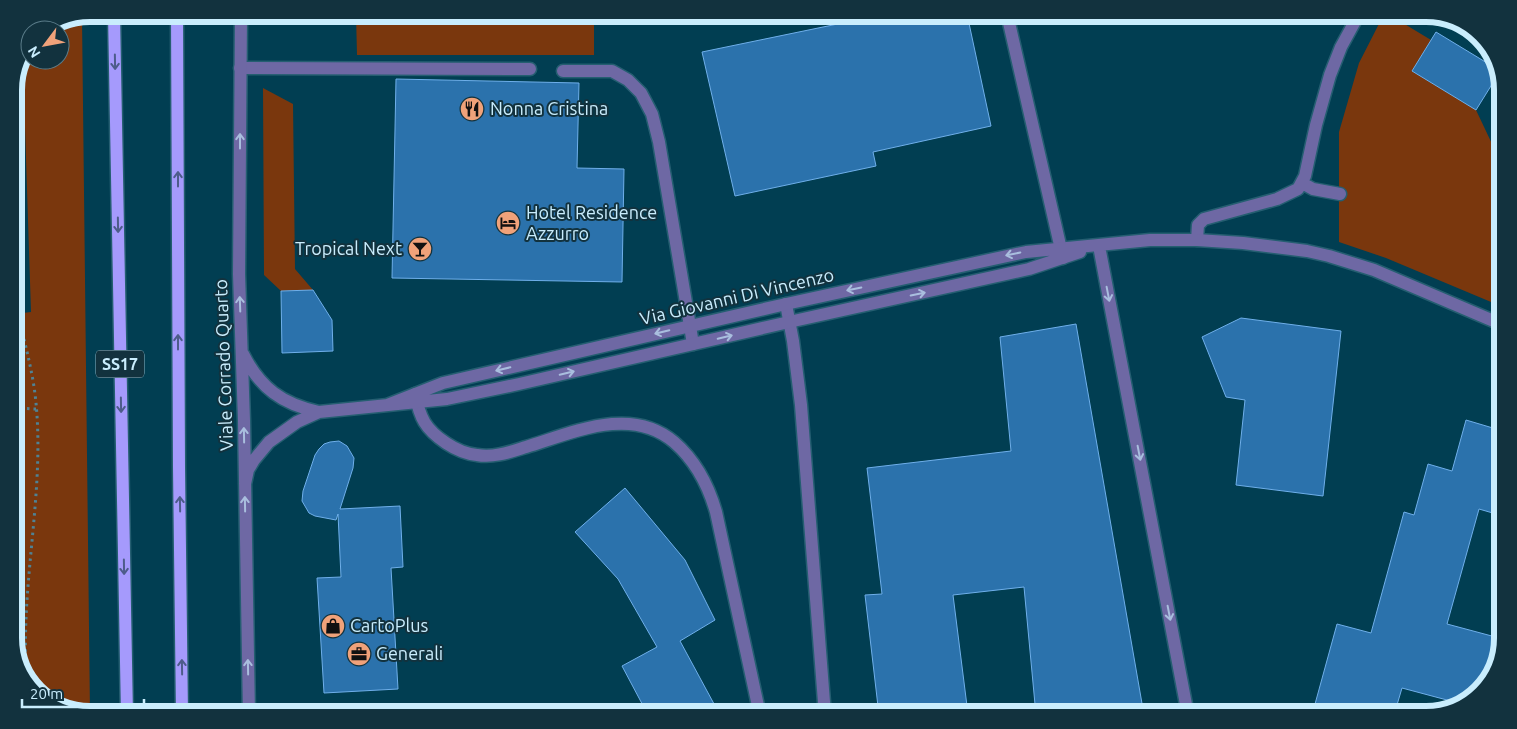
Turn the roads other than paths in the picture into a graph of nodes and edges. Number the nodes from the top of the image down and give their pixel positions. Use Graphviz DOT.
graph roads {
  1 [pos="114,22"];
  2 [pos="177,22"];
  3 [pos="241,22"];
  4 [pos="1009,22"];
  5 [pos="1354,22"];
  6 [pos="240,68"];
  7 [pos="530,69"];
  8 [pos="564,71"];
  9 [pos="1302,183"];
  10 [pos="1340,194"];
  11 [pos="1197,240"];
  12 [pos="1099,246"];
  13 [pos="1062,253"];
  14 [pos="786,304"];
  15 [pos="1494,321"];
  16 [pos="789,322"];
  17 [pos="691,326"];
  18 [pos="694,344"];
  19 [pos="242,352"];
  20 [pos="415,398"];
  21 [pos="319,412"];
  22 [pos="245,484"];
  23 [pos="127,706"];
  24 [pos="182,706"];
  25 [pos="249,706"];
  26 [pos="758,706"];
  27 [pos="824,706"];
  28 [pos="1186,706"];
  1 -- 23 [label="main road, SS17, one-way"];
  24 -- 2 [label="main road, one-way"];
  3 -- 6 [label="street, Viale Corrado Quarto"];
  4 -- 13 [label="street"];
  5 -- 9 [label="street"];
  6 -- 7 [label="street"];
  19 -- 6 [label="street, Viale Corrado Quarto, one-way"];
  8 -- 17 [label="street"];
  9 -- 10 [label="street"];
  9 -- 11 [label="street"];
  11 -- 12 [label="street, Via Giovanni Di Vincenzo"];
  11 -- 15 [label="street, Via Giovanni Di Vincenzo"];
  12 -- 13 [label="street, Via Giovanni Di Vincenzo"];
  12 -- 28 [label="street, one-way"];
  13 -- 14 [label="street, Via Giovanni Di Vincenzo, one-way"];
  16 -- 13 [label="street, Via Giovanni Di Vincenzo, one-way"];
  14 -- 16 [label="street"];
  14 -- 17 [label="street, Via Giovanni Di Vincenzo"];
  18 -- 16 [label="street, Via Giovanni Di Vincenzo, one-way"];
  16 -- 27 [label="street"];
  17 -- 18 [label="street"];
  17 -- 20 [label="street, Via Giovanni Di Vincenzo, one-way"];
  20 -- 18 [label="street, Via Giovanni Di Vincenzo, one-way"];
  19 -- 21 [label="street, Via Giovanni Di Vincenzo"];
  22 -- 19 [label="street, Viale Corrado Quarto, one-way"];
  20 -- 21 [label="street, Via Giovanni Di Vincenzo"];
  20 -- 26 [label="street"];
  21 -- 22 [label="street, Via Giovanni Di Vincenzo"];
  25 -- 22 [label="street, Viale Corrado Quarto, one-way"];
}
